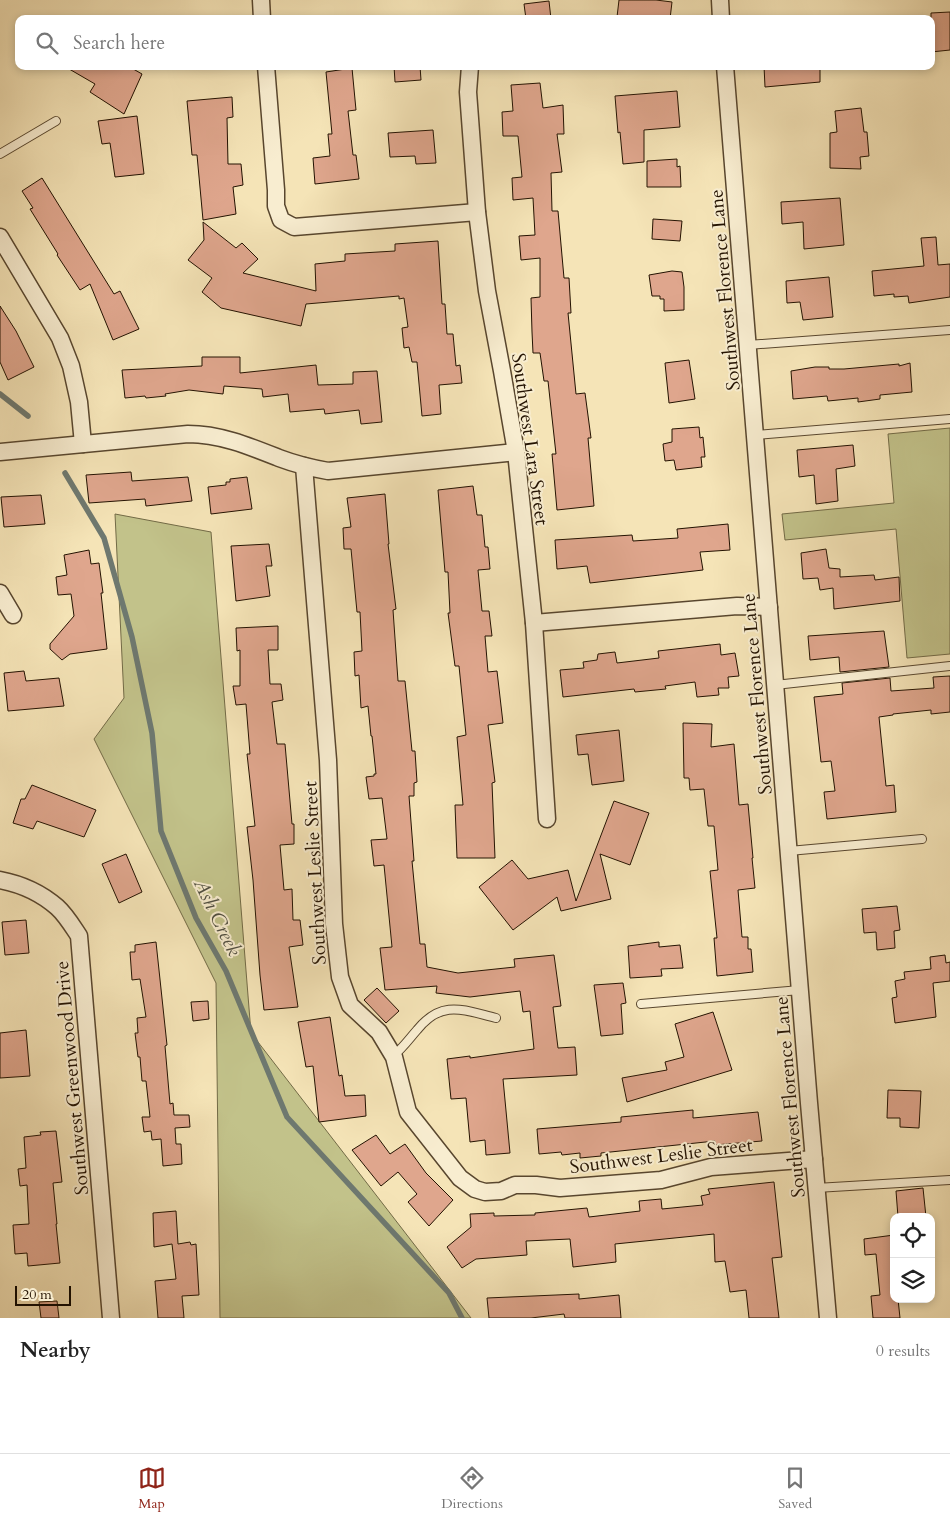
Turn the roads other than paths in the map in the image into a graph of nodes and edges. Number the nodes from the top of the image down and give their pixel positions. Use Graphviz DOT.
graph roads {
  1 [pos="261,0"];
  2 [pos="720,0"];
  3 [pos="262,15"];
  4 [pos="721,15"];
  5 [pos="266,70"];
  6 [pos="470,70"];
  7 [pos="725,70"];
  8 [pos="56,121"];
  9 [pos="0,154"];
  10 [pos="477,212"];
  11 [pos="0,237"];
  12 [pos="950,330"];
  13 [pos="748,345"];
  14 [pos="950,419"];
  15 [pos="755,435"];
  16 [pos="83,444"];
  17 [pos="0,452"];
  18 [pos="516,452"];
  19 [pos="304,466"];
  20 [pos="0,592"];
  21 [pos="769,607"];
  22 [pos="14,615"];
  23 [pos="534,623"];
  24 [pos="950,666"];
  25 [pos="775,685"];
  26 [pos="547,819"];
  27 [pos="922,839"];
  28 [pos="789,851"];
  29 [pos="0,880"];
  30 [pos="800,990"];
  31 [pos="642,1004"];
  32 [pos="496,1018"];
  33 [pos="393,1056"];
  34 [pos="814,1159"];
  35 [pos="950,1180"];
  36 [pos="816,1188"];
  37 [pos="111,1318"];
  38 [pos="828,1318"];
  1 -- 3 [label="street"];
  2 -- 4 [label="street"];
  5 -- 10 [label="street"];
  6 -- 10 [label="street, Southwest Lara Street"];
  7 -- 13 [label="street, Southwest Florence Lane"];
  8 -- 9 [label="lane"];
  10 -- 18 [label="street, Southwest Lara Street"];
  11 -- 16 [label="street"];
  12 -- 13 [label="lane"];
  13 -- 15 [label="street, Southwest Florence Lane"];
  14 -- 15 [label="lane"];
  15 -- 21 [label="street, Southwest Florence Lane"];
  16 -- 17 [label="street"];
  16 -- 19 [label="street"];
  18 -- 19 [label="street"];
  18 -- 23 [label="street, Southwest Lara Street"];
  19 -- 33 [label="street, Southwest Leslie Street"];
  20 -- 22 [label="street"];
  21 -- 23 [label="street"];
  21 -- 25 [label="street, Southwest Florence Lane"];
  23 -- 26 [label="street, Southwest Lara Street"];
  24 -- 25 [label="lane"];
  25 -- 28 [label="street, Southwest Florence Lane"];
  27 -- 28 [label="lane"];
  28 -- 30 [label="street, Southwest Florence Lane"];
  29 -- 37 [label="street, Southwest Greenwood Drive"];
  30 -- 31 [label="lane"];
  30 -- 34 [label="street, Southwest Florence Lane"];
  32 -- 33 [label="lane"];
  33 -- 34 [label="street, Southwest Leslie Street"];
  34 -- 36 [label="street, Southwest Florence Lane"];
  35 -- 36 [label="lane"];
  36 -- 38 [label="street, Southwest Florence Lane"];
}
